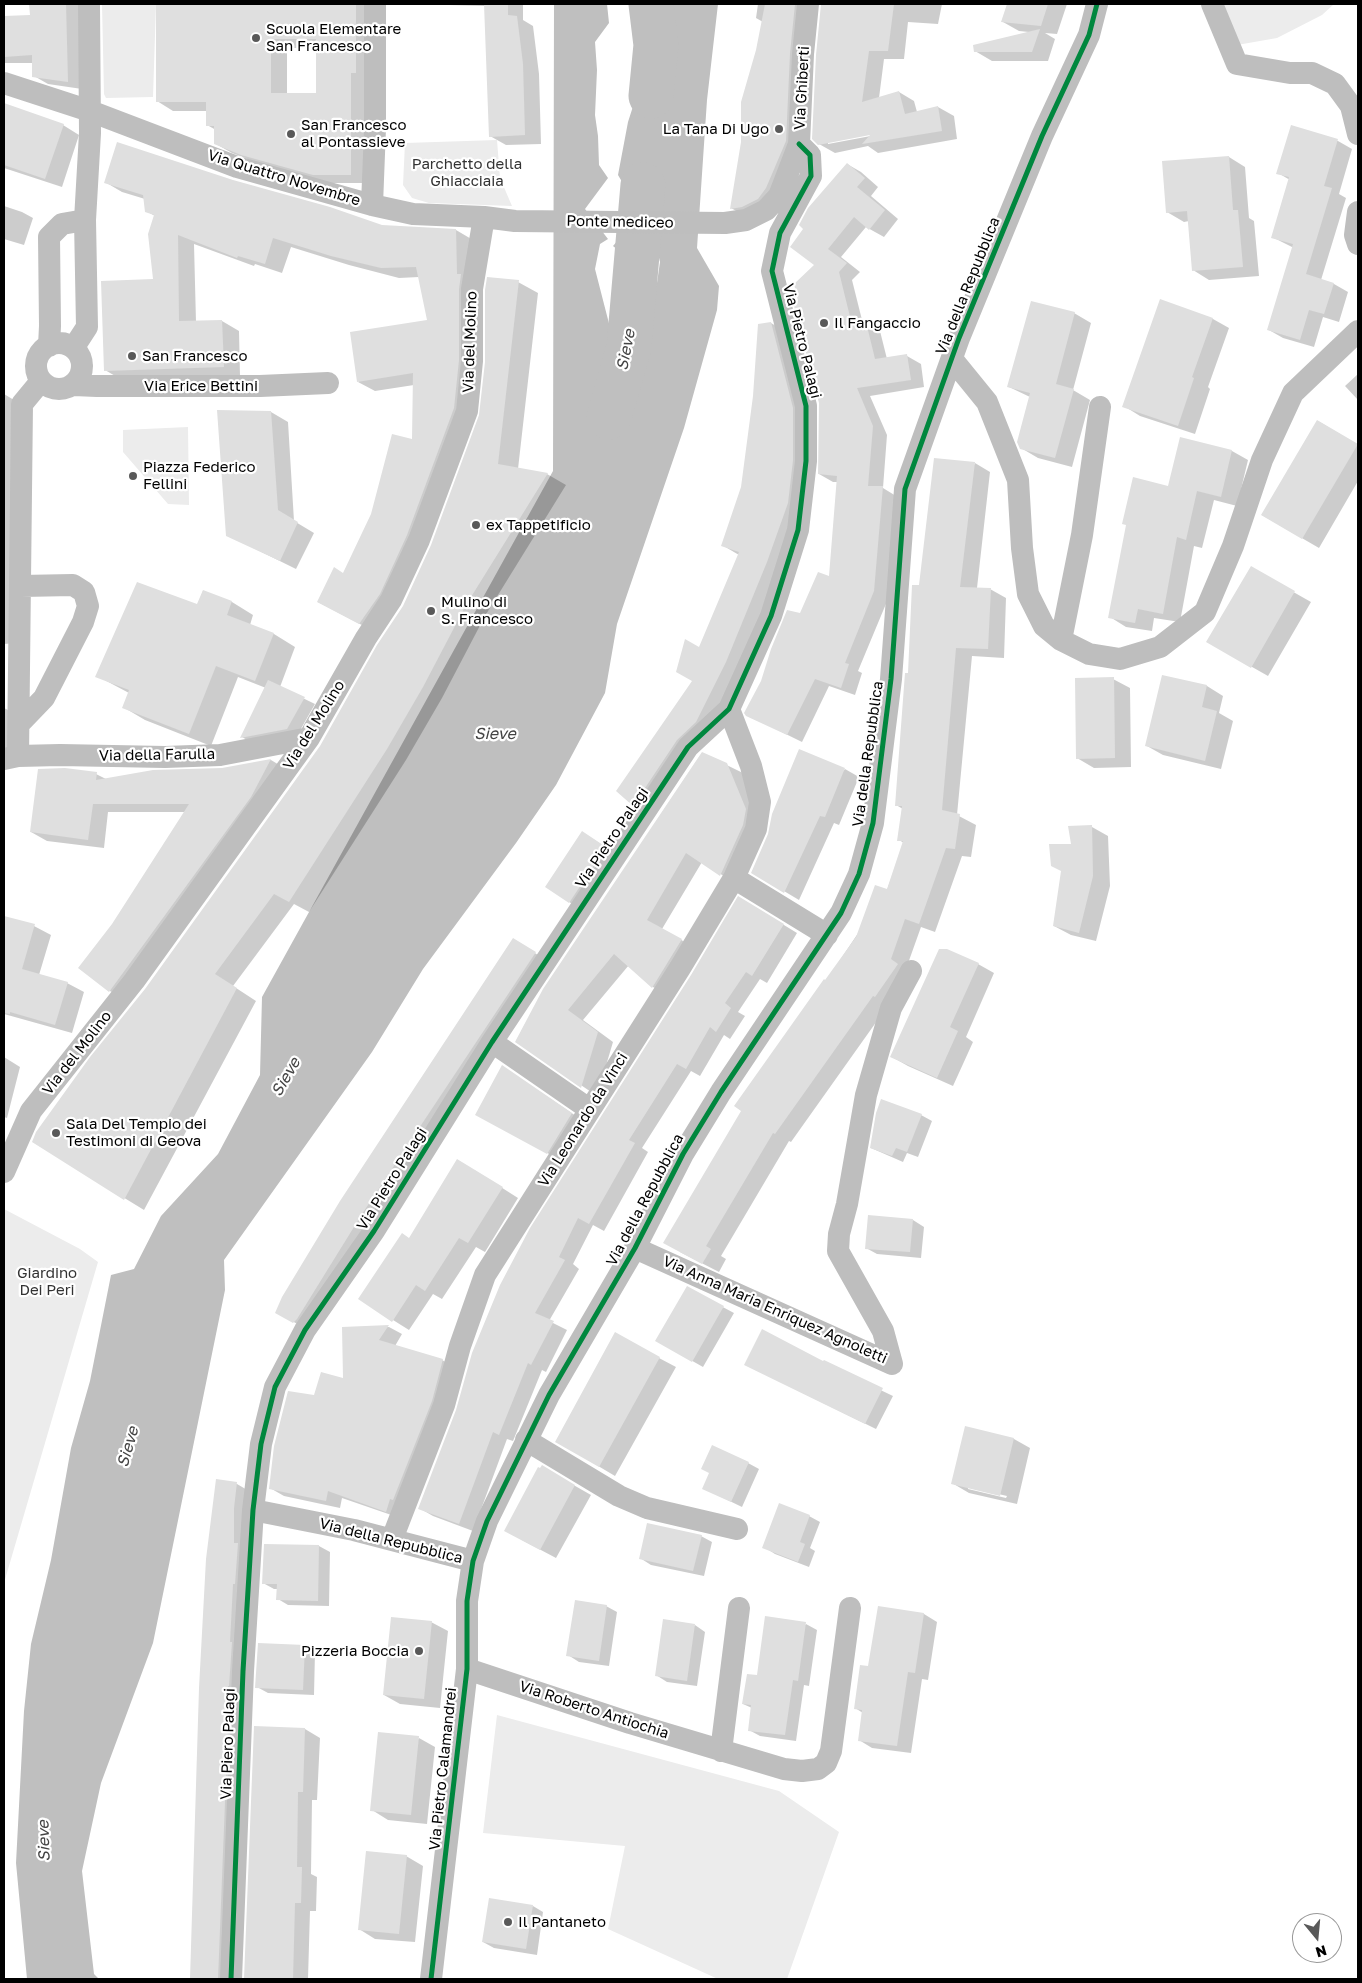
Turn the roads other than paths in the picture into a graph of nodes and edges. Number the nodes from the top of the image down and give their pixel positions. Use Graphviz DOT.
graph roads {
  1 [pos="89,4"];
  2 [pos="808,4"];
  3 [pos="1098,4"];
  4 [pos="1212,4"];
  5 [pos="375,13"];
  6 [pos="4,83"];
  7 [pos="90,110"];
  8 [pos="1358,134"];
  9 [pos="799,144"];
  10 [pos="372,205"];
  11 [pos="1358,212"];
  12 [pos="484,217"];
  13 [pos="85,220"];
  14 [pos="515,220"];
  15 [pos="725,223"];
  16 [pos="1358,244"];
  17 [pos="1358,331"];
  18 [pos="49,346"];
  19 [pos="74,347"];
  20 [pos="952,359"];
  21 [pos="41,381"];
  22 [pos="328,383"];
  23 [pos="74,384"];
  24 [pos="1100,407"];
  25 [pos="21,586"];
  26 [pos="1061,640"];
  27 [pos="729,709"];
  28 [pos="19,724"];
  29 [pos="309,738"];
  30 [pos="11,758"];
  31 [pos="734,878"];
  32 [pos="827,935"];
  33 [pos="911,971"];
  34 [pos="492,1042"];
  35 [pos="589,1109"];
  36 [pos="4,1172"];
  37 [pos="636,1248"];
  38 [pos="526,1440"];
  39 [pos="253,1510"];
  40 [pos="737,1530"];
  41 [pos="392,1539"];
  42 [pos="473,1561"];
  43 [pos="739,1608"];
  44 [pos="850,1608"];
  45 [pos="466,1669"];
  46 [pos="721,1751"];
  47 [pos="231,1979"];
  48 [pos="431,1979"];
  1 -- 7 [label="street"];
  2 -- 9 [label="street, Via Ghiberti"];
  3 -- 20 [label="street, Via della Repubblica"];
  4 -- 8 [label="street"];
  5 -- 10 [label="street"];
  6 -- 7 [label="street, Via Quattro Novembre"];
  7 -- 10 [label="street, Via Quattro Novembre"];
  7 -- 13 [label="street"];
  9 -- 15 [label="street, Via Ghiberti"];
  9 -- 27 [label="street, Via Pietro Palagi"];
  10 -- 12 [label="street, Via Quattro Novembre"];
  11 -- 16 [label="street"];
  12 -- 14 [label="street, Via Quattro Novembre"];
  12 -- 29 [label="street, Via del Molino"];
  13 -- 18 [label="street"];
  13 -- 19 [label="street"];
  14 -- 15 [label="street, Ponte mediceo"];
  17 -- 26 [label="street, Via della Repubblica"];
  18 -- 19 [label="street"];
  18 -- 21 [label="street"];
  19 -- 23 [label="street"];
  20 -- 26 [label="street, Via della Repubblica"];
  20 -- 32 [label="street, Via della Repubblica"];
  21 -- 23 [label="street, Via Erice Bettini"];
  21 -- 25 [label="street"];
  22 -- 23 [label="street, Via Erice Bettini"];
  24 -- 26 [label="street"];
  25 -- 28 [label="street"];
  25 -- 28 [label="street"];
  27 -- 31 [label="street, Via Leonardo da Vinci"];
  27 -- 34 [label="street, Via Pietro Palagi"];
  28 -- 30 [label="street"];
  29 -- 30 [label="street, Via della Farulla"];
  29 -- 36 [label="street, Via del Molino"];
  31 -- 32 [label="street"];
  31 -- 35 [label="street, Via Leonardo da Vinci"];
  32 -- 37 [label="street, Via della Repubblica"];
  33 -- 37 [label="street, Via Anna Maria Enriquez Agnoletti"];
  34 -- 35 [label="street"];
  34 -- 39 [label="street, Via Pietro Palagi"];
  35 -- 41 [label="street, Via Leonardo da Vinci"];
  37 -- 38 [label="street, Via della Repubblica"];
  38 -- 40 [label="street"];
  38 -- 42 [label="street, Via della Repubblica"];
  39 -- 41 [label="street, Via della Repubblica"];
  39 -- 47 [label="street, Via Piero Palagi"];
  41 -- 42 [label="street, Via della Repubblica"];
  42 -- 45 [label="street, Via Pietro Calamandrei"];
  43 -- 46 [label="street"];
  44 -- 46 [label="street, Via Roberto Antiochia"];
  45 -- 46 [label="street, Via Roberto Antiochia"];
  45 -- 48 [label="street, Via Pietro Calamandrei"];
}
